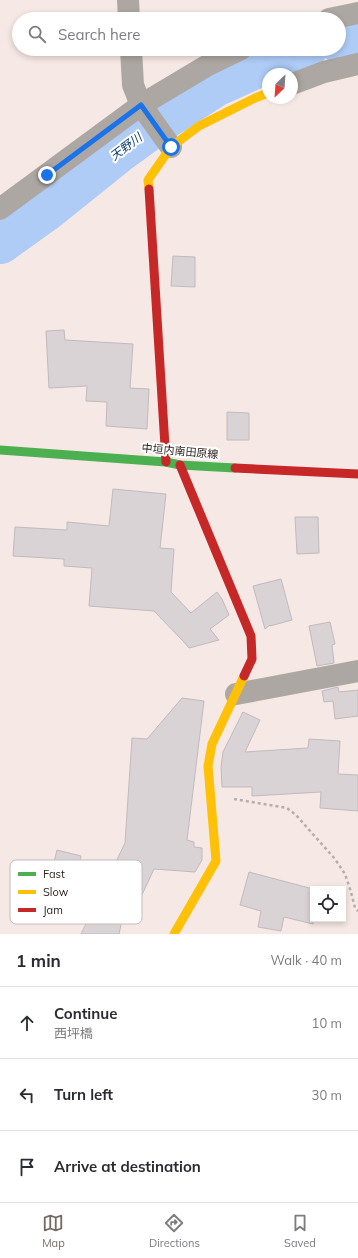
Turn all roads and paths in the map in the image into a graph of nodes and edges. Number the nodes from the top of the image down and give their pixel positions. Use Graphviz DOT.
graph roads {
  1 [pos="128,0"];
  2 [pos="129,12"];
  3 [pos="358,13"];
  4 [pos="346,15"];
  5 [pos="130,56"];
  6 [pos="227,56"];
  7 [pos="358,64"];
  8 [pos="298,82"];
  9 [pos="262,95"];
  10 [pos="141,105"];
  11 [pos="171,147"];
  12 [pos="0,209"];
  13 [pos="0,450"];
  14 [pos="166,462"];
  15 [pos="180,465"];
  16 [pos="358,474"];
  17 [pos="358,671"];
  18 [pos="236,694"];
  19 [pos="210,795"];
  20 [pos="358,911"];
  21 [pos="174,934"];
  1 -- 2 [label="street"];
  3 -- 4 [label="street"];
  5 -- 10 [label="street"];
  6 -- 10 [label="street"];
  7 -- 8 [label="street"];
  9 -- 11 [label="street"];
  10 -- 11 [label="street"];
  10 -- 12 [label="street"];
  11 -- 14 [label="street"];
  13 -- 14 [label="street, 中垣内南田原線"];
  14 -- 15 [label="street, 中垣内南田原線"];
  15 -- 16 [label="street, 中垣内南田原線"];
  15 -- 18 [label="street"];
  17 -- 18 [label="street"];
  18 -- 19 [label="street"];
  19 -- 20 [label="path"];
  19 -- 21 [label="street"];
}
